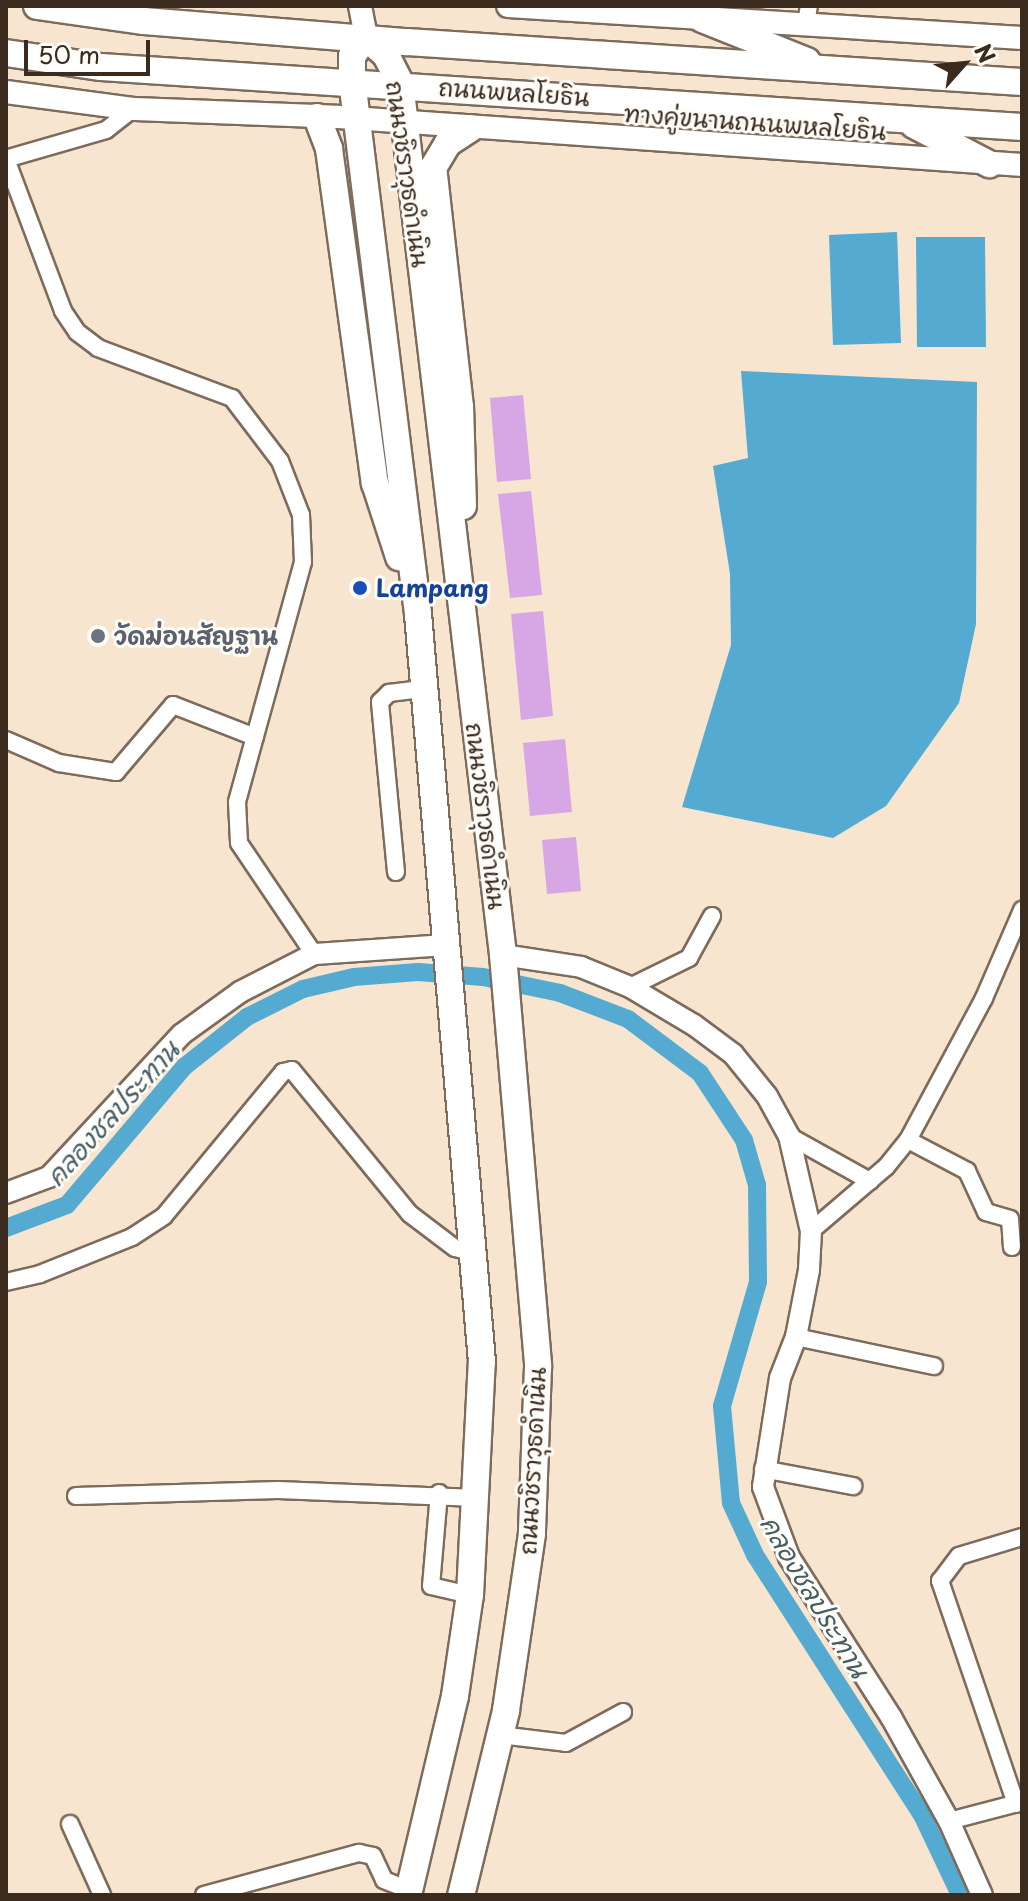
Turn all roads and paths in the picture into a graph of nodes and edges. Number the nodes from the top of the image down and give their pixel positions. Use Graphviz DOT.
graph roads {
  1 [pos="37,6"];
  2 [pos="360,6"];
  3 [pos="508,6"];
  4 [pos="628,10"];
  5 [pos="702,12"];
  6 [pos="807,15"];
  7 [pos="366,37"];
  8 [pos="1022,38"];
  9 [pos="6,53"];
  10 [pos="830,70"];
  11 [pos="1014,79"];
  12 [pos="352,80"];
  13 [pos="400,83"];
  14 [pos="6,92"];
  15 [pos="133,109"];
  16 [pos="317,117"];
  17 [pos="358,118"];
  18 [pos="903,119"];
  19 [pos="404,122"];
  20 [pos="1022,127"];
  21 [pos="471,128"];
  22 [pos="8,158"];
  23 [pos="989,164"];
  24 [pos="1022,165"];
  25 [pos="461,611"];
  26 [pos="418,614"];
  27 [pos="424,689"];
  28 [pos="255,737"];
  29 [pos="6,740"];
  30 [pos="396,872"];
  31 [pos="1022,910"];
  32 [pos="712,916"];
  33 [pos="447,945"];
  34 [pos="314,954"];
  35 [pos="503,955"];
  36 [pos="630,987"];
  37 [pos="789,1136"];
  38 [pos="908,1140"];
  39 [pos="870,1181"];
  40 [pos="6,1193"];
  41 [pos="811,1231"];
  42 [pos="1012,1247"];
  43 [pos="475,1253"];
  44 [pos="6,1282"];
  45 [pos="796,1337"];
  46 [pos="934,1366"];
  47 [pos="763,1469"];
  48 [pos="853,1486"];
  49 [pos="439,1493"];
  50 [pos="76,1496"];
  51 [pos="477,1498"];
  52 [pos="1022,1537"];
  53 [pos="470,1595"];
  54 [pos="623,1712"];
  55 [pos="500,1735"];
  56 [pos="1019,1803"];
  57 [pos="949,1821"];
  58 [pos="70,1824"];
  59 [pos="408,1893"];
  60 [pos="102,1895"];
  61 [pos="204,1895"];
  62 [pos="461,1895"];
  63 [pos="982,1895"];
  1 -- 7 [label="main road, ถนนพหลโยธิน"];
  2 -- 7 [label="main road"];
  3 -- 4 [label="main road"];
  4 -- 5 [label="main road"];
  5 -- 6 [label="main road"];
  5 -- 10 [label="main road"];
  6 -- 8 [label="main road"];
  7 -- 10 [label="main road, ถนนพหลโยธิน"];
  7 -- 12 [label="main road, ถนนวชิราวุธดำเนิน"];
  7 -- 13 [label="main road, ถนนวชิราวุธดำเนิน"];
  9 -- 12 [label="main road, ถนนพหลโยธิน"];
  10 -- 11 [label="main road, ถนนพหลโยธิน"];
  12 -- 13 [label="main road, ถนนพหลโยธิน"];
  12 -- 17 [label="main road, ถนนวชิราวุธดำเนิน"];
  13 -- 18 [label="main road, ถนนพหลโยธิน"];
  13 -- 19 [label="main road, ถนนวชิราวุธดำเนิน"];
  14 -- 15 [label="main road, ทางคู่ขนานถนนพหลโยธิน"];
  15 -- 16 [label="main road, ทางคู่ขนานถนนพหลโยธิน"];
  15 -- 22 [label="street"];
  16 -- 17 [label="main road, ทางคู่ขนานถนนพหลโยธิน"];
  16 -- 26 [label="main road"];
  17 -- 19 [label="main road, ทางคู่ขนานถนนพหลโยธิน"];
  17 -- 26 [label="main road, ถนนวชิราวุธดำเนิน"];
  18 -- 20 [label="main road, ถนนพหลโยธิน"];
  18 -- 23 [label="main road"];
  19 -- 21 [label="main road, ทางคู่ขนานถนนพหลโยธิน"];
  19 -- 25 [label="main road, ถนนวชิราวุธดำเนิน"];
  21 -- 23 [label="main road, ทางคู่ขนานถนนพหลโยธิน"];
  21 -- 25 [label="main road"];
  22 -- 28 [label="street"];
  23 -- 24 [label="main road, ทางคู่ขนานถนนพหลโยธิน"];
  25 -- 26 [label="main road"];
  25 -- 35 [label="main road, ถนนวชิราวุธดำเนิน"];
  26 -- 27 [label="main road, ถนนวชิราวุธดำเนิน"];
  27 -- 30 [label="street"];
  27 -- 33 [label="main road, ถนนวชิราวุธดำเนิน"];
  28 -- 29 [label="street"];
  28 -- 34 [label="street"];
  31 -- 38 [label="street"];
  32 -- 36 [label="street"];
  33 -- 34 [label="street"];
  33 -- 43 [label="main road, ถนนวชิราวุธดำเนิน"];
  34 -- 40 [label="street"];
  35 -- 36 [label="street"];
  35 -- 55 [label="main road, ถนนวชิราวุธดำเนิน"];
  36 -- 37 [label="street"];
  37 -- 39 [label="street"];
  37 -- 41 [label="street"];
  38 -- 39 [label="street"];
  38 -- 42 [label="street"];
  39 -- 41 [label="street"];
  41 -- 45 [label="street"];
  43 -- 44 [label="street"];
  43 -- 51 [label="main road, ถนนวชิราวุธดำเนิน"];
  45 -- 46 [label="street"];
  45 -- 47 [label="street"];
  47 -- 48 [label="street"];
  47 -- 57 [label="street"];
  49 -- 50 [label="street"];
  49 -- 51 [label="street"];
  49 -- 53 [label="street"];
  51 -- 53 [label="main road, ถนนวชิราวุธดำเนิน"];
  52 -- 56 [label="street"];
  53 -- 59 [label="main road, ถนนวชิราวุธดำเนิน"];
  54 -- 55 [label="street"];
  55 -- 62 [label="main road, ถนนวชิราวุธดำเนิน"];
  56 -- 57 [label="street"];
  57 -- 63 [label="street"];
  58 -- 60 [label="street"];
  59 -- 61 [label="street"];
}
